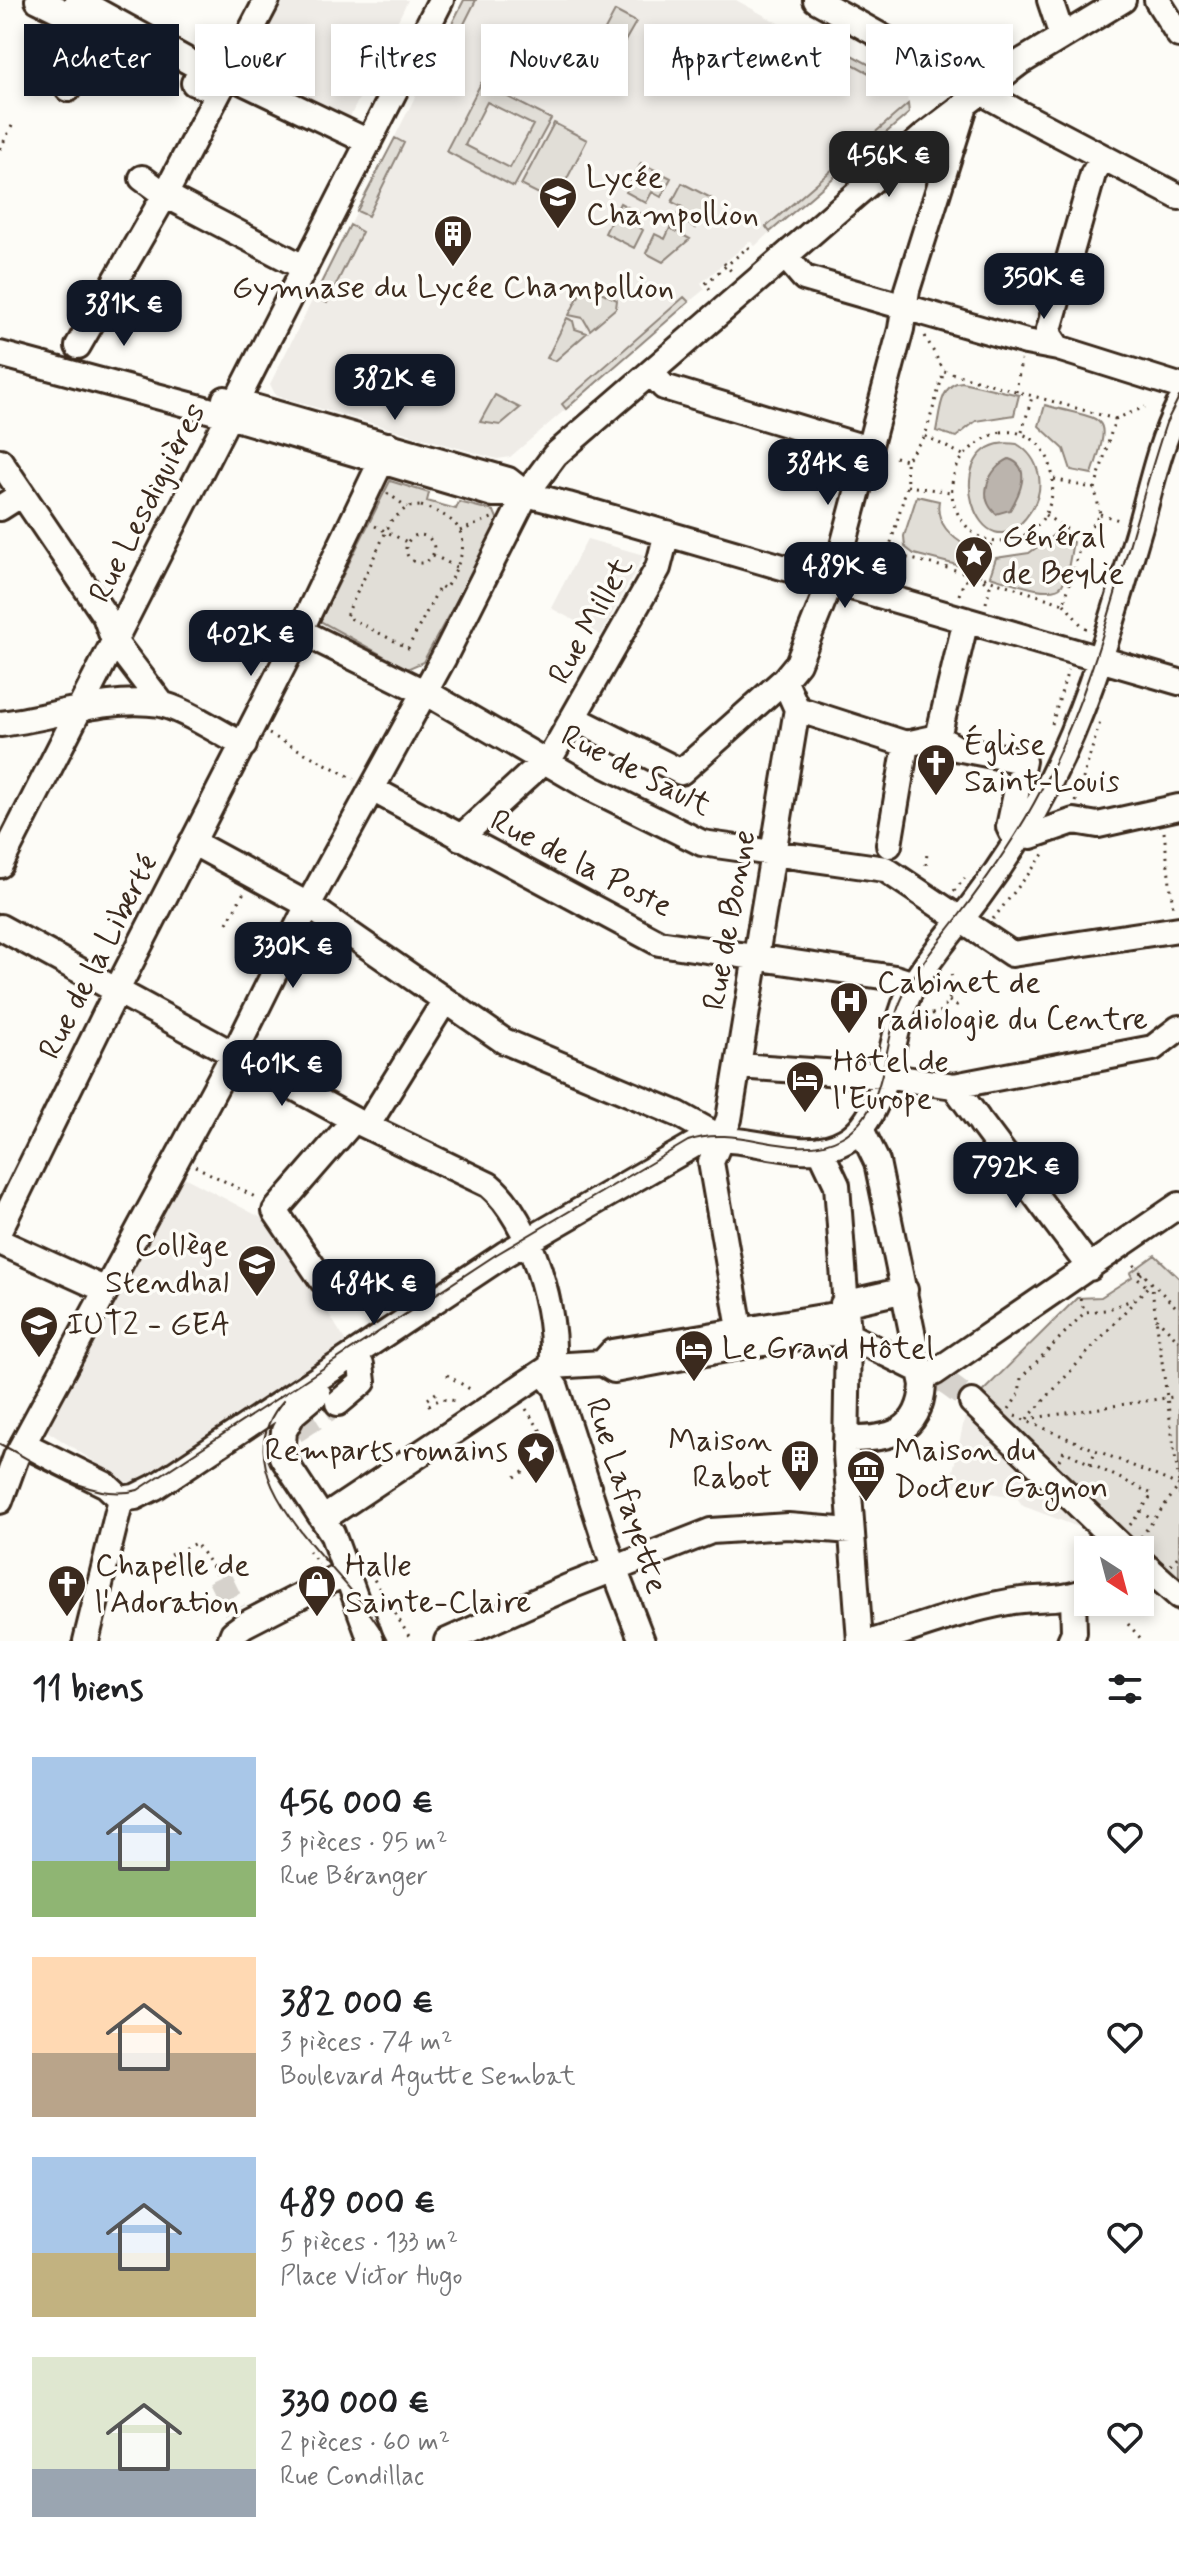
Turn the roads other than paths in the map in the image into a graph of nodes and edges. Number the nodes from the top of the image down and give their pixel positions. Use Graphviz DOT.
graph roads {
  1 [pos="38,0"];
  2 [pos="54,0"];
  3 [pos="267,0"];
  4 [pos="441,0"];
  5 [pos="816,0"];
  6 [pos="1050,0"];
  7 [pos="1123,0"];
  8 [pos="1157,0"];
  9 [pos="849,9"];
  10 [pos="91,21"];
  11 [pos="254,24"];
  12 [pos="1179,35"];
  13 [pos="1062,36"];
  14 [pos="195,65"];
  15 [pos="215,96"];
  16 [pos="272,96"];
  17 [pos="973,99"];
  18 [pos="369,142"];
  19 [pos="1103,158"];
  20 [pos="142,178"];
  21 [pos="165,195"];
  22 [pos="1179,197"];
  23 [pos="785,256"];
  24 [pos="305,268"];
  25 [pos="903,307"];
  26 [pos="0,338"];
  27 [pos="78,346"];
  28 [pos="1058,348"];
  29 [pos="0,354"];
  30 [pos="652,374"];
  31 [pos="1177,386"];
  32 [pos="233,409"];
  33 [pos="869,449"];
  34 [pos="386,454"];
  35 [pos="0,461"];
  36 [pos="22,494"];
  37 [pos="526,494"];
  38 [pos="0,508"];
  39 [pos="667,533"];
  40 [pos="831,581"];
  41 [pos="966,620"];
  42 [pos="300,631"];
  43 [pos="114,641"];
  44 [pos="1094,658"];
  45 [pos="784,680"];
  46 [pos="1179,682"];
  47 [pos="425,693"];
  48 [pos="162,704"];
  49 [pos="80,708"];
  50 [pos="797,709"];
  51 [pos="574,718"];
  52 [pos="0,724"];
  53 [pos="938,737"];
  54 [pos="253,738"];
  55 [pos="906,744"];
  56 [pos="544,759"];
  57 [pos="366,786"];
  58 [pos="1169,810"];
  59 [pos="1020,834"];
  60 [pos="460,838"];
  61 [pos="192,842"];
  62 [pos="889,845"];
  63 [pos="773,854"];
  64 [pos="0,865"];
  65 [pos="308,905"];
  66 [pos="1177,925"];
  67 [pos="0,927"];
  68 [pos="970,928"];
  69 [pos="755,958"];
  70 [pos="117,991"];
  71 [pos="917,996"];
  72 [pos="444,1002"];
  73 [pos="1179,1028"];
  74 [pos="234,1054"];
  75 [pos="738,1066"];
  76 [pos="884,1076"];
  77 [pos="954,1086"];
  78 [pos="360,1123"];
  79 [pos="861,1129"];
  80 [pos="721,1138"];
  81 [pos="827,1148"];
  82 [pos="1179,1205"];
  83 [pos="0,1229"];
  84 [pos="0,1242"];
  85 [pos="530,1244"];
  86 [pos="1090,1268"];
  87 [pos="322,1280"];
  88 [pos="106,1290"];
  89 [pos="905,1290"];
  90 [pos="838,1322"];
  91 [pos="741,1338"];
  92 [pos="361,1365"];
  93 [pos="548,1370"];
  94 [pos="931,1371"];
  95 [pos="972,1402"];
  96 [pos="338,1403"];
  97 [pos="264,1413"];
  98 [pos="291,1428"];
  99 [pos="846,1447"];
  100 [pos="20,1450"];
  101 [pos="121,1499"];
  102 [pos="0,1501"];
  103 [pos="324,1518"];
  104 [pos="851,1531"];
  105 [pos="1122,1536"];
  106 [pos="1154,1569"];
  107 [pos="361,1570"];
  108 [pos="615,1571"];
  109 [pos="1074,1595"];
  110 [pos="1179,1596"];
  111 [pos="1076,1616"];
  112 [pos="236,1625"];
  113 [pos="1072,1637"];
  114 [pos="86,1641"];
  115 [pos="371,1641"];
  116 [pos="447,1641"];
  117 [pos="642,1641"];
  118 [pos="860,1641"];
  119 [pos="875,1641"];
  1 -- 10 [label="street"];
  2 -- 10 [label="street"];
  3 -- 11 [label="street"];
  4 -- 18 [label="street, Rue Lesdiguières"];
  5 -- 9 [label="street"];
  6 -- 13 [label="street"];
  7 -- 13 [label="street"];
  8 -- 12 [label="street"];
  9 -- 17 [label="street"];
  10 -- 14 [label="street"];
  13 -- 17 [label="street"];
  15 -- 21 [label="street"];
  16 -- 18 [label="street"];
  17 -- 19 [label="street"];
  17 -- 23 [label="street"];
  17 -- 25 [label="street"];
  18 -- 24 [label="street, Rue Lesdiguières"];
  19 -- 22 [label="street"];
  19 -- 28 [label="street"];
  20 -- 21 [label="street"];
  21 -- 24 [label="street"];
  21 -- 27 [label="street"];
  23 -- 25 [label="street"];
  23 -- 30 [label="street"];
  24 -- 32 [label="street, Rue Lesdiguières"];
  25 -- 28 [label="street"];
  25 -- 33 [label="street"];
  26 -- 32 [label="street"];
  28 -- 31 [label="street"];
  29 -- 32 [label="street"];
  30 -- 33 [label="street"];
  30 -- 37 [label="street"];
  31 -- 44 [label="street"];
  31 -- 44 [label="street"];
  32 -- 34 [label="street"];
  32 -- 43 [label="street, Rue Lesdiguières"];
  33 -- 40 [label="street"];
  34 -- 37 [label="street"];
  34 -- 42 [label="street, Rue de la Liberté"];
  35 -- 36 [label="street"];
  36 -- 38 [label="street"];
  36 -- 43 [label="street"];
  37 -- 39 [label="street"];
  37 -- 47 [label="street"];
  39 -- 40 [label="street"];
  39 -- 51 [label="street, Rue Millet"];
  40 -- 41 [label="street"];
  40 -- 45 [label="street"];
  41 -- 44 [label="street"];
  41 -- 53 [label="street"];
  42 -- 47 [label="street, Rue de Sault"];
  42 -- 54 [label="street, Rue de la Liberté"];
  43 -- 48 [label="street"];
  43 -- 49 [label="street, Rue Lesdiguières"];
  44 -- 46 [label="street"];
  44 -- 59 [label="street"];
  45 -- 50 [label="street"];
  45 -- 51 [label="street"];
  47 -- 56 [label="street, Rue de Sault"];
  47 -- 57 [label="street"];
  48 -- 49 [label="street"];
  48 -- 54 [label="street"];
  49 -- 52 [label="street"];
  49 -- 64 [label="street, Rue Lesdiguières"];
  50 -- 55 [label="street"];
  50 -- 63 [label="street, Rue de Bonne"];
  51 -- 56 [label="street, Rue Millet"];
  53 -- 55 [label="street"];
  53 -- 59 [label="street"];
  54 -- 61 [label="street, Rue de la Liberté"];
  55 -- 62 [label="street"];
  56 -- 60 [label="street, Rue Millet"];
  56 -- 63 [label="street, Rue de Sault"];
  57 -- 60 [label="street, Rue de la Poste"];
  57 -- 65 [label="street"];
  58 -- 59 [label="street"];
  59 -- 68 [label="street"];
  60 -- 69 [label="street, Rue de la Poste"];
  61 -- 65 [label="street"];
  61 -- 70 [label="street, Rue de la Liberté"];
  63 -- 68 [label="street, Rue de Sault"];
  63 -- 69 [label="street, Rue de Bonne"];
  65 -- 72 [label="street"];
  65 -- 74 [label="street"];
  66 -- 68 [label="street, Rue de Sault"];
  67 -- 70 [label="street, Rue Lafayette"];
  68 -- 71 [label="street"];
  69 -- 71 [label="street, Rue de la Poste"];
  69 -- 75 [label="street, Rue de Bonne"];
  70 -- 74 [label="street, Rue Lafayette"];
  70 -- 83 [label="street, Rue de la Liberté"];
  71 -- 76 [label="street"];
  72 -- 78 [label="street"];
  72 -- 80 [label="street"];
  73 -- 77 [label="street"];
  74 -- 78 [label="street, Rue Lafayette"];
  74 -- 88 [label="street"];
  75 -- 76 [label="street"];
  75 -- 80 [label="street, Rue de Bonne"];
  76 -- 77 [label="street"];
  76 -- 79 [label="street"];
  77 -- 86 [label="street"];
  78 -- 85 [label="street, Rue Lafayette"];
  78 -- 87 [label="street"];
  79 -- 81 [label="street"];
  79 -- 89 [label="street"];
  80 -- 81 [label="street"];
  80 -- 85 [label="street"];
  80 -- 91 [label="street, Rue de Bonne"];
  81 -- 90 [label="street"];
  82 -- 86 [label="street"];
  84 -- 88 [label="street"];
  85 -- 92 [label="street"];
  85 -- 93 [label="street, Rue Lafayette"];
  85 -- 97 [label="street"];
  86 -- 94 [label="street"];
  88 -- 100 [label="street"];
  89 -- 90 [label="street"];
  89 -- 94 [label="street"];
  90 -- 91 [label="street"];
  90 -- 94 [label="street"];
  90 -- 99 [label="street"];
  91 -- 93 [label="street"];
  92 -- 96 [label="street"];
  92 -- 98 [label="street"];
  93 -- 103 [label="street"];
  93 -- 108 [label="street, Rue Lafayette"];
  94 -- 99 [label="street"];
  95 -- 105 [label="street"];
  97 -- 98 [label="street"];
  97 -- 101 [label="street"];
  98 -- 103 [label="street"];
  99 -- 104 [label="street"];
  100 -- 101 [label="street"];
  100 -- 102 [label="street"];
  101 -- 114 [label="street"];
  103 -- 107 [label="street"];
  104 -- 108 [label="street"];
  104 -- 118 [label="street"];
  106 -- 110 [label="street"];
  107 -- 112 [label="street"];
  107 -- 115 [label="street"];
  108 -- 116 [label="street"];
  108 -- 117 [label="street, Rue Lafayette"];
  109 -- 119 [label="street"];
  111 -- 113 [label="street"];
}
